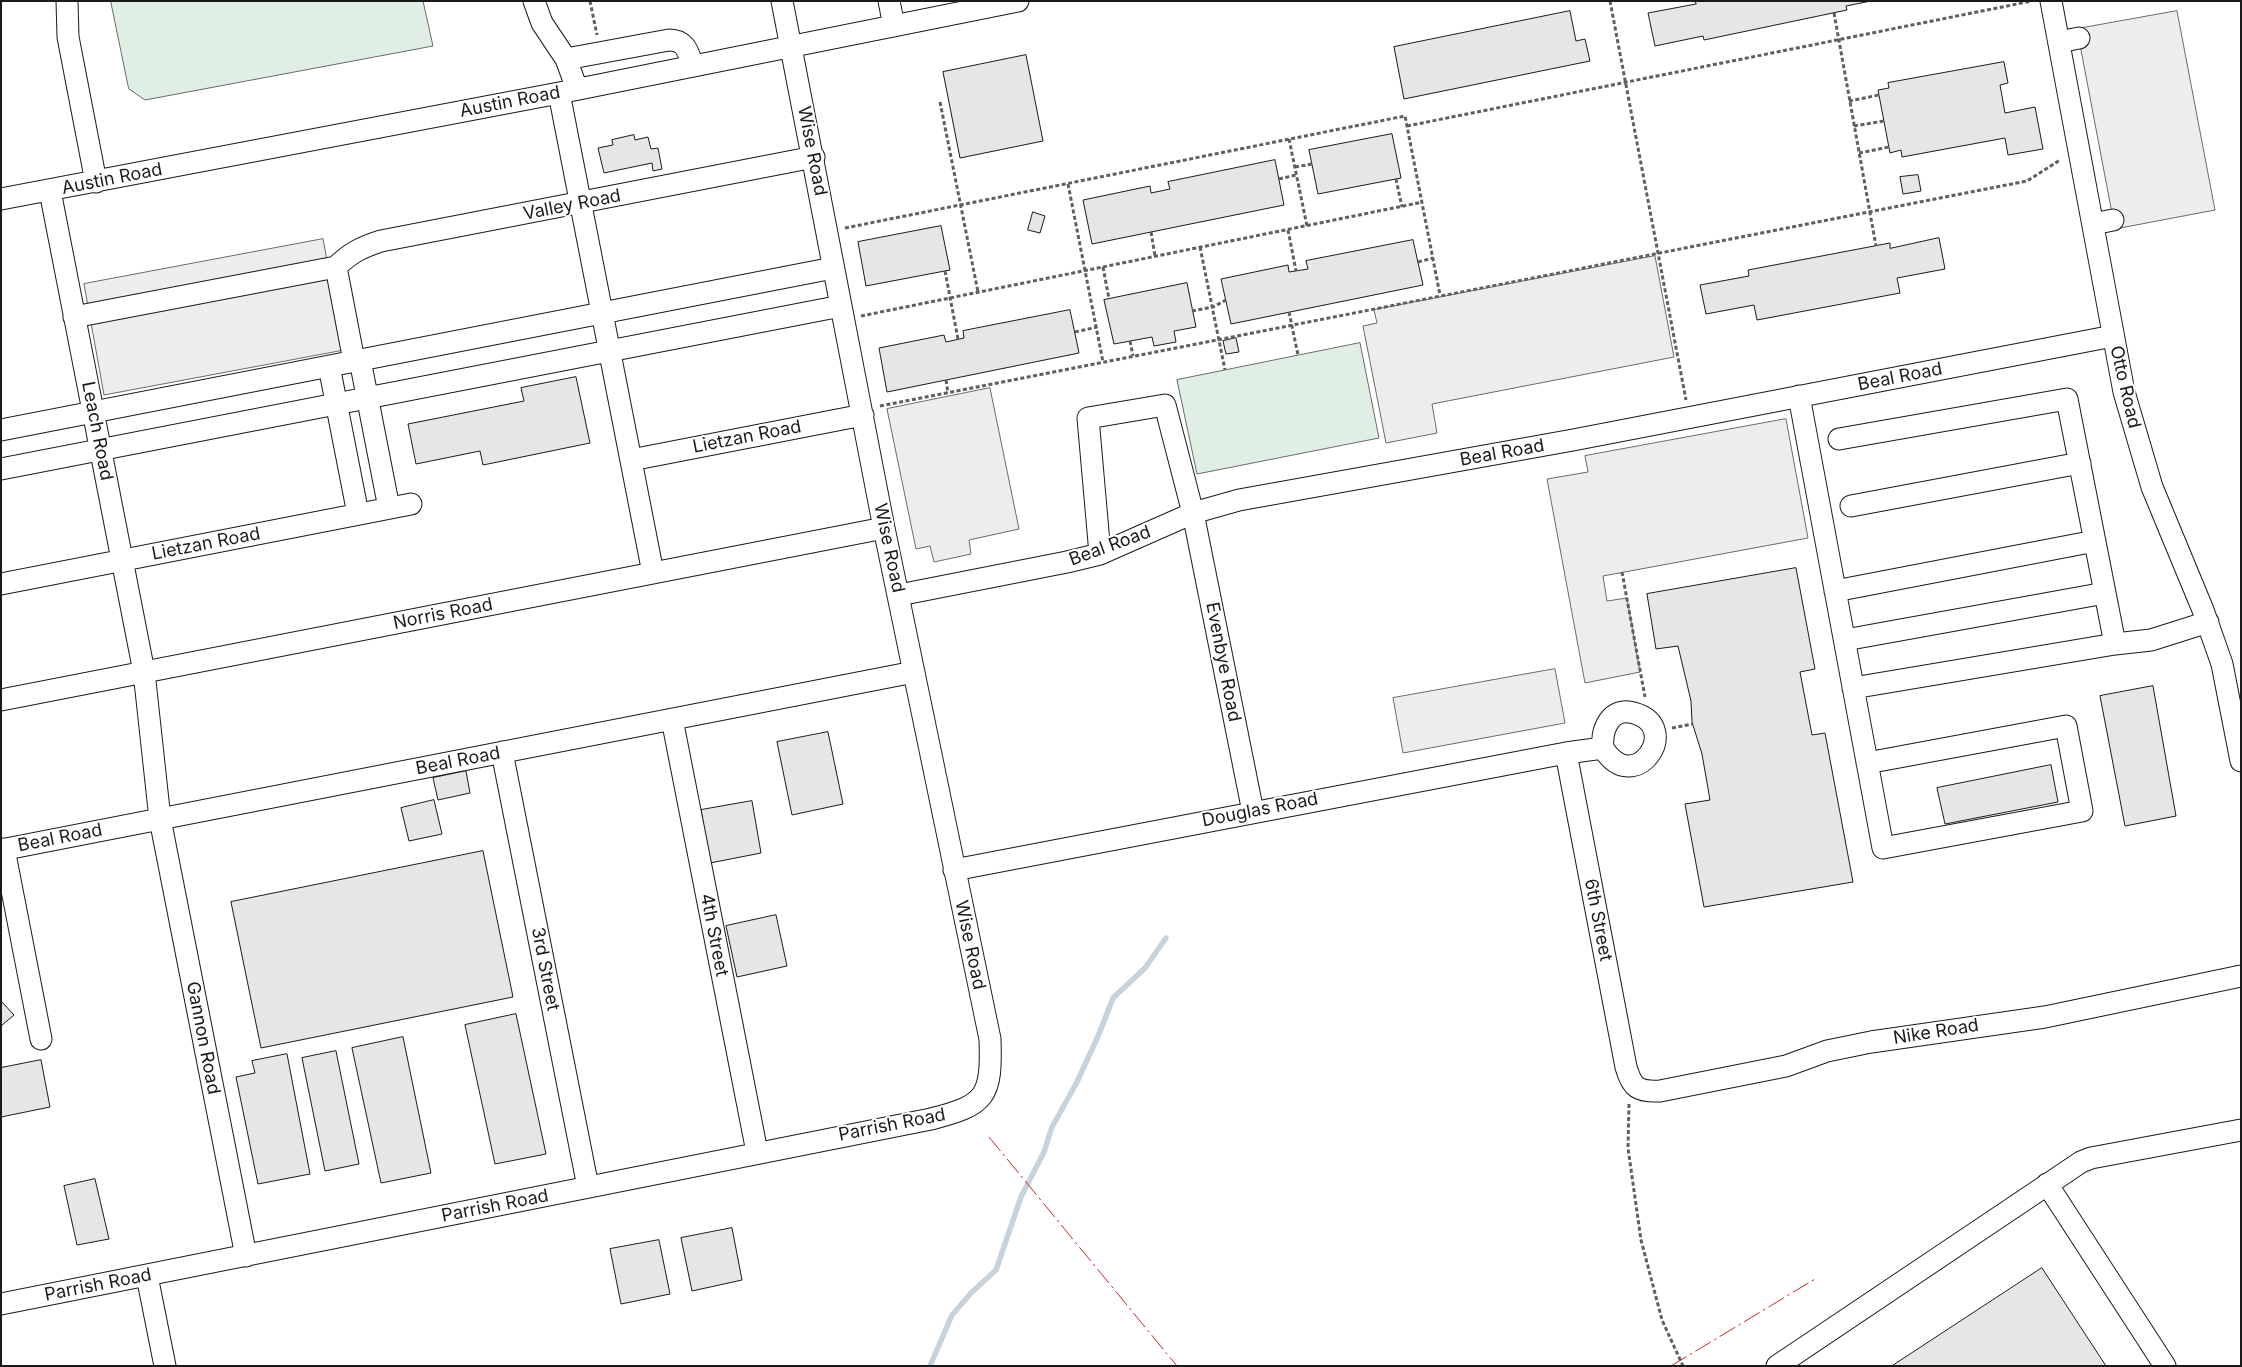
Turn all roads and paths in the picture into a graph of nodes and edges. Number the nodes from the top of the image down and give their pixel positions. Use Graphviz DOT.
graph roads {
  1 [pos="67,1"];
  2 [pos="534,1"];
  3 [pos="782,1"];
  4 [pos="889,1"];
  5 [pos="1018,1"];
  6 [pos="1610,1"];
  7 [pos="2033,1"];
  8 [pos="2051,1"];
  9 [pos="1834,13"];
  10 [pos="894,26"];
  11 [pos="1838,39"];
  12 [pos="791,46"];
  13 [pos="566,60"];
  14 [pos="693,66"];
  15 [pos="1626,82"];
  16 [pos="568,91"];
  17 [pos="1879,95"];
  18 [pos="1849,101"];
  19 [pos="940,102"];
  20 [pos="1884,121"];
  21 [pos="1407,126"];
  22 [pos="1854,126"];
  23 [pos="1289,139"];
  24 [pos="1889,147"];
  25 [pos="2078,149"];
  26 [pos="1859,153"];
  27 [pos="814,158"];
  28 [pos="1312,164"];
  29 [pos="1295,167"];
  30 [pos="1296,175"];
  31 [pos="1279,179"];
  32 [pos="1396,179"];
  33 [pos="96,182"];
  34 [pos="1068,183"];
  35 [pos="50,191"];
  36 [pos="1,199"];
  37 [pos="1423,202"];
  38 [pos="580,204"];
  39 [pos="961,205"];
  40 [pos="1402,207"];
  41 [pos="1870,210"];
  42 [pos="2114,220"];
  43 [pos="2092,224"];
  44 [pos="1307,226"];
  45 [pos="1288,230"];
  46 [pos="827,231"];
  47 [pos="1151,232"];
  48 [pos="1876,246"];
  49 [pos="1200,247"];
  50 [pos="1659,252"];
  51 [pos="1155,256"];
  52 [pos="1433,258"];
  53 [pos="1418,262"];
  54 [pos="336,267"];
  55 [pos="1103,267"];
  56 [pos="833,268"];
  57 [pos="944,271"];
  58 [pos="1086,271"];
  59 [pos="1296,271"];
  60 [pos="978,292"];
  61 [pos="1440,295"];
  62 [pos="950,298"];
  63 [pos="1109,299"];
  64 [pos="1226,300"];
  65 [pos="1213,307"];
  66 [pos="1192,311"];
  67 [pos="1289,312"];
  68 [pos="602,313"];
  69 [pos="842,313"];
  70 [pos="74,317"];
  71 [pos="1292,325"];
  72 [pos="1097,327"];
  73 [pos="1074,332"];
  74 [pos="2113,336"];
  75 [pos="958,339"];
  76 [pos="1218,339"];
  77 [pos="1130,341"];
  78 [pos="609,351"];
  79 [pos="1298,355"];
  80 [pos="1133,356"];
  81 [pos="357,361"];
  82 [pos="1103,362"];
  83 [pos="329,366"];
  84 [pos="1225,370"];
  85 [pos="946,380"];
  86 [pos="948,393"];
  87 [pos="1799,396"];
  88 [pos="368,398"];
  89 [pos="336,404"];
  90 [pos="93,412"];
  91 [pos="862,412"];
  92 [pos="1689,417"];
  93 [pos="1,430"];
  94 [pos="1839,439"];
  95 [pos="100,450"];
  96 [pos="631,460"];
  97 [pos="2080,463"];
  98 [pos="1,469"];
  99 [pos="411,504"];
  100 [pos="1851,506"];
  101 [pos="389,508"];
  102 [pos="1193,513"];
  103 [pos="358,514"];
  104 [pos="884,528"];
  105 [pos="2095,541"];
  106 [pos="1100,554"];
  107 [pos="122,560"];
  108 [pos="1622,572"];
  109 [pos="653,573"];
  110 [pos="1,584"];
  111 [pos="1836,591"];
  112 [pos="2105,593"];
  113 [pos="899,595"];
  114 [pos="2208,622"];
  115 [pos="1845,640"];
  116 [pos="2115,644"];
  117 [pos="144,672"];
  118 [pos="914,672"];
  119 [pos="1853,688"];
  120 [pos="1,700"];
  121 [pos="1647,704"];
  122 [pos="672,719"];
  123 [pos="1692,724"];
  124 [pos="1664,729"];
  125 [pos="1603,748"];
  126 [pos="502,752"];
  127 [pos="1566,753"];
  128 [pos="2241,761"];
  129 [pos="1867,763"];
  130 [pos="1253,812"];
  131 [pos="160,819"];
  132 [pos="2,850"];
  133 [pos="954,870"];
  134 [pos="2241,976"];
  135 [pos="41,1039"];
  136 [pos="1632,1082"];
  137 [pos="983,1094"];
  138 [pos="2241,1130"];
  139 [pos="757,1152"];
  140 [pos="2046,1184"];
  141 [pos="588,1187"];
  142 [pos="246,1256"];
  143 [pos="148,1276"];
  144 [pos="1,1304"];
  145 [pos="165,1366"];
  146 [pos="1683,1366"];
  147 [pos="1777,1366"];
  148 [pos="2165,1366"];
  1 -- 33 [label="street"];
  2 -- 13 [label="street"];
  3 -- 12 [label="street, Wise Road"];
  4 -- 10 [label="street"];
  5 -- 10 [label="street, Austin Road"];
  6 -- 15 [label="path"];
  7 -- 11 [label="path"];
  8 -- 25 [label="street, Otto Road"];
  9 -- 11 [label="path"];
  10 -- 12 [label="street, Austin Road"];
  11 -- 15 [label="path"];
  11 -- 18 [label="path"];
  12 -- 14 [label="street, Austin Road"];
  12 -- 27 [label="street, Wise Road"];
  13 -- 14 [label="street"];
  13 -- 16 [label="street"];
  14 -- 16 [label="street, Austin Road"];
  15 -- 21 [label="path"];
  15 -- 50 [label="path"];
  16 -- 33 [label="street, Austin Road"];
  16 -- 38 [label="street"];
  17 -- 18 [label="path"];
  18 -- 22 [label="path"];
  19 -- 39 [label="path"];
  20 -- 22 [label="path"];
  21 -- 23 [label="path"];
  21 -- 37 [label="path"];
  22 -- 26 [label="path"];
  23 -- 29 [label="path"];
  23 -- 34 [label="path"];
  24 -- 26 [label="path"];
  25 -- 41 [label="path"];
  25 -- 43 [label="street, Otto Road"];
  26 -- 41 [label="path"];
  27 -- 38 [label="street, Valley Road"];
  27 -- 46 [label="street, Wise Road"];
  28 -- 29 [label="path"];
  29 -- 30 [label="path"];
  30 -- 31 [label="path"];
  30 -- 44 [label="path"];
  32 -- 40 [label="path"];
  33 -- 35 [label="street, Austin Road"];
  34 -- 39 [label="path"];
  34 -- 58 [label="path"];
  35 -- 36 [label="street, Austin Road"];
  35 -- 70 [label="street, Leach Road"];
  37 -- 40 [label="path"];
  37 -- 52 [label="path"];
  38 -- 54 [label="street, Valley Road"];
  38 -- 68 [label="street"];
  39 -- 46 [label="path"];
  39 -- 60 [label="path"];
  40 -- 44 [label="path"];
  41 -- 48 [label="path"];
  41 -- 50 [label="path"];
  42 -- 43 [label="street"];
  43 -- 74 [label="street, Otto Road"];
  44 -- 45 [label="path"];
  45 -- 49 [label="path"];
  45 -- 59 [label="path"];
  46 -- 56 [label="street, Wise Road"];
  47 -- 51 [label="path"];
  49 -- 51 [label="path"];
  49 -- 65 [label="path"];
  50 -- 61 [label="path"];
  50 -- 92 [label="path"];
  51 -- 55 [label="path"];
  52 -- 53 [label="path"];
  52 -- 61 [label="path"];
  54 -- 70 [label="street"];
  54 -- 81 [label="street"];
  55 -- 58 [label="path"];
  55 -- 63 [label="path"];
  56 -- 68 [label="street"];
  56 -- 69 [label="street, Wise Road"];
  57 -- 62 [label="path"];
  58 -- 60 [label="path"];
  58 -- 72 [label="path"];
  60 -- 62 [label="path"];
  61 -- 71 [label="path"];
  62 -- 69 [label="path"];
  62 -- 75 [label="path"];
  64 -- 65 [label="path"];
  65 -- 66 [label="path"];
  65 -- 76 [label="path"];
  67 -- 71 [label="path"];
  68 -- 78 [label="street"];
  68 -- 81 [label="street"];
  69 -- 78 [label="street"];
  69 -- 91 [label="street, Wise Road"];
  70 -- 90 [label="street, Leach Road"];
  71 -- 76 [label="path"];
  71 -- 79 [label="path"];
  72 -- 73 [label="path"];
  72 -- 82 [label="path"];
  74 -- 87 [label="street, Beal Road"];
  74 -- 114 [label="street, Otto Road"];
  76 -- 80 [label="path"];
  76 -- 84 [label="path"];
  77 -- 80 [label="path"];
  78 -- 88 [label="street"];
  78 -- 96 [label="street"];
  80 -- 82 [label="path"];
  81 -- 83 [label="street"];
  81 -- 88 [label="street"];
  82 -- 86 [label="path"];
  83 -- 89 [label="street"];
  83 -- 90 [label="street"];
  85 -- 86 [label="path"];
  86 -- 91 [label="path"];
  87 -- 92 [label="street, Beal Road"];
  87 -- 111 [label="street"];
  88 -- 89 [label="street"];
  88 -- 101 [label="street"];
  89 -- 95 [label="street"];
  89 -- 103 [label="street"];
  90 -- 93 [label="street"];
  90 -- 95 [label="street, Leach Road"];
  91 -- 96 [label="street, Lietzan Road"];
  91 -- 104 [label="street, Wise Road"];
  92 -- 102 [label="street, Beal Road"];
  94 -- 97 [label="street"];
  95 -- 98 [label="street"];
  95 -- 107 [label="street, Leach Road"];
  96 -- 109 [label="street"];
  97 -- 100 [label="street"];
  97 -- 105 [label="street"];
  99 -- 101 [label="street, Lietzan Road"];
  101 -- 103 [label="street, Lietzan Road"];
  102 -- 106 [label="street, Beal Road"];
  102 -- 106 [label="street, Evenbye Road"];
  102 -- 130 [label="street, Evenbye Road"];
  103 -- 107 [label="street, Lietzan Road"];
  104 -- 109 [label="street, Norris Road"];
  104 -- 113 [label="street, Wise Road"];
  105 -- 111 [label="street"];
  105 -- 112 [label="street"];
  106 -- 113 [label="street, Beal Road"];
  107 -- 110 [label="street, Lietzan Road"];
  107 -- 117 [label="street, Leach Road"];
  108 -- 121 [label="path"];
  109 -- 117 [label="street, Norris Road"];
  111 -- 115 [label="street"];
  112 -- 115 [label="street"];
  112 -- 116 [label="street"];
  113 -- 118 [label="street, Wise Road"];
  114 -- 116 [label="street"];
  114 -- 128 [label="street, Otto Road"];
  115 -- 119 [label="street"];
  116 -- 119 [label="street"];
  117 -- 120 [label="street, Norris Road"];
  117 -- 131 [label="street, Gannon Road"];
  118 -- 122 [label="street, Beal Road"];
  118 -- 133 [label="street, Wise Road"];
  119 -- 129 [label="street"];
  122 -- 126 [label="street, Beal Road"];
  122 -- 139 [label="street, 4th Street"];
  123 -- 124 [label="path"];
  125 -- 127 [label="street, Douglas Road"];
  126 -- 131 [label="street, Beal Road"];
  126 -- 141 [label="street, 3rd Street"];
  127 -- 130 [label="street, Douglas Road"];
  127 -- 136 [label="street, 6th Street"];
  129 -- 129 [label="street"];
  130 -- 133 [label="street, Douglas Road"];
  131 -- 132 [label="street, Beal Road"];
  131 -- 142 [label="street, Gannon Road"];
  132 -- 135 [label="street"];
  133 -- 137 [label="street, Wise Road"];
  134 -- 136 [label="street, Nike Road"];
  136 -- 146 [label="path"];
  137 -- 139 [label="street, Parrish Road"];
  138 -- 140 [label="street"];
  139 -- 141 [label="street, Parrish Road"];
  140 -- 147 [label="street"];
  140 -- 148 [label="street"];
  141 -- 142 [label="street, Parrish Road"];
  142 -- 143 [label="street, Parrish Road"];
  143 -- 144 [label="street, Parrish Road"];
  143 -- 145 [label="street"];
}
